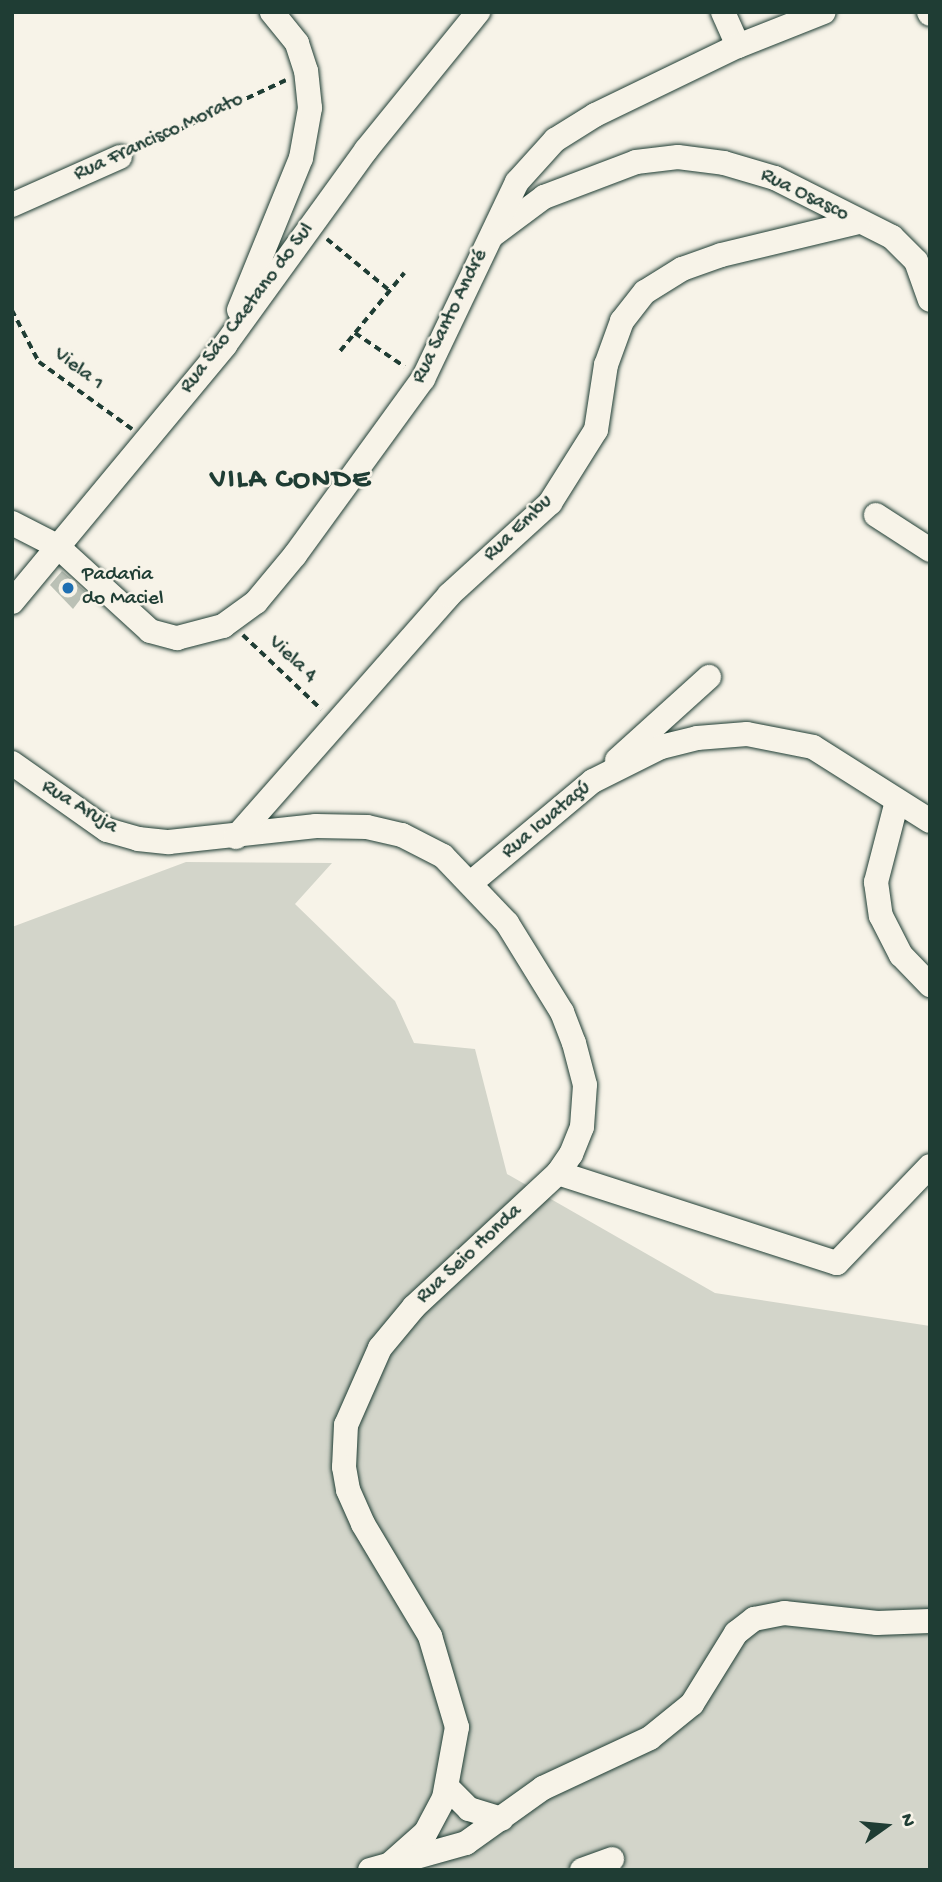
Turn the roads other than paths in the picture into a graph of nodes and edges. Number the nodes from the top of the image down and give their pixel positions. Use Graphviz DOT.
graph roads {
  1 [pos="272,12"];
  2 [pos="478,12"];
  3 [pos="723,12"];
  4 [pos="824,12"];
  5 [pos="738,46"];
  6 [pos="120,157"];
  7 [pos="12,205"];
  8 [pos="858,222"];
  9 [pos="490,238"];
  10 [pos="930,300"];
  11 [pos="225,345"];
  12 [pos="876,515"];
  13 [pos="12,523"];
  14 [pos="57,546"];
  15 [pos="930,550"];
  16 [pos="12,602"];
  17 [pos="709,677"];
  18 [pos="12,763"];
  19 [pos="593,781"];
  20 [pos="897,801"];
  21 [pos="930,821"];
  22 [pos="236,837"];
  23 [pos="472,882"];
  24 [pos="930,985"];
  25 [pos="930,1166"];
  26 [pos="558,1173"];
  27 [pos="930,1621"];
  28 [pos="447,1787"];
  29 [pos="501,1819"];
  30 [pos="611,1858"];
  31 [pos="380,1867"];
  32 [pos="582,1870"];
  1 -- 11 [label="street"];
  2 -- 11 [label="street, Rua São Caetano do Sul"];
  3 -- 5 [label="street"];
  4 -- 5 [label="street, Rua Santo André"];
  5 -- 9 [label="street, Rua Santo André"];
  6 -- 7 [label="street, Rua Francisco Morato"];
  8 -- 9 [label="street, Rua Osasco"];
  8 -- 10 [label="street, Rua Osasco"];
  8 -- 22 [label="street, Rua Embu"];
  9 -- 14 [label="street, Rua Santo André"];
  11 -- 14 [label="street, Rua São Caetano do Sul"];
  12 -- 15 [label="street"];
  13 -- 14 [label="street, Rua Santo André"];
  14 -- 16 [label="street, Rua São Caetano do Sul"];
  17 -- 19 [label="street"];
  18 -- 22 [label="street, Rua Aruja"];
  19 -- 20 [label="street, Rua Icuataçú"];
  19 -- 23 [label="street, Rua Icuataçú"];
  20 -- 21 [label="street, Rua Icuataçú"];
  20 -- 24 [label="street"];
  22 -- 23 [label="street, Rua Seio Honda"];
  23 -- 26 [label="street, Rua Seio Honda"];
  25 -- 26 [label="street"];
  26 -- 28 [label="street, Rua Seio Honda"];
  27 -- 29 [label="street"];
  28 -- 29 [label="street"];
  28 -- 31 [label="street, Rua Seio Honda"];
  29 -- 31 [label="street"];
  30 -- 32 [label="street"];
}
